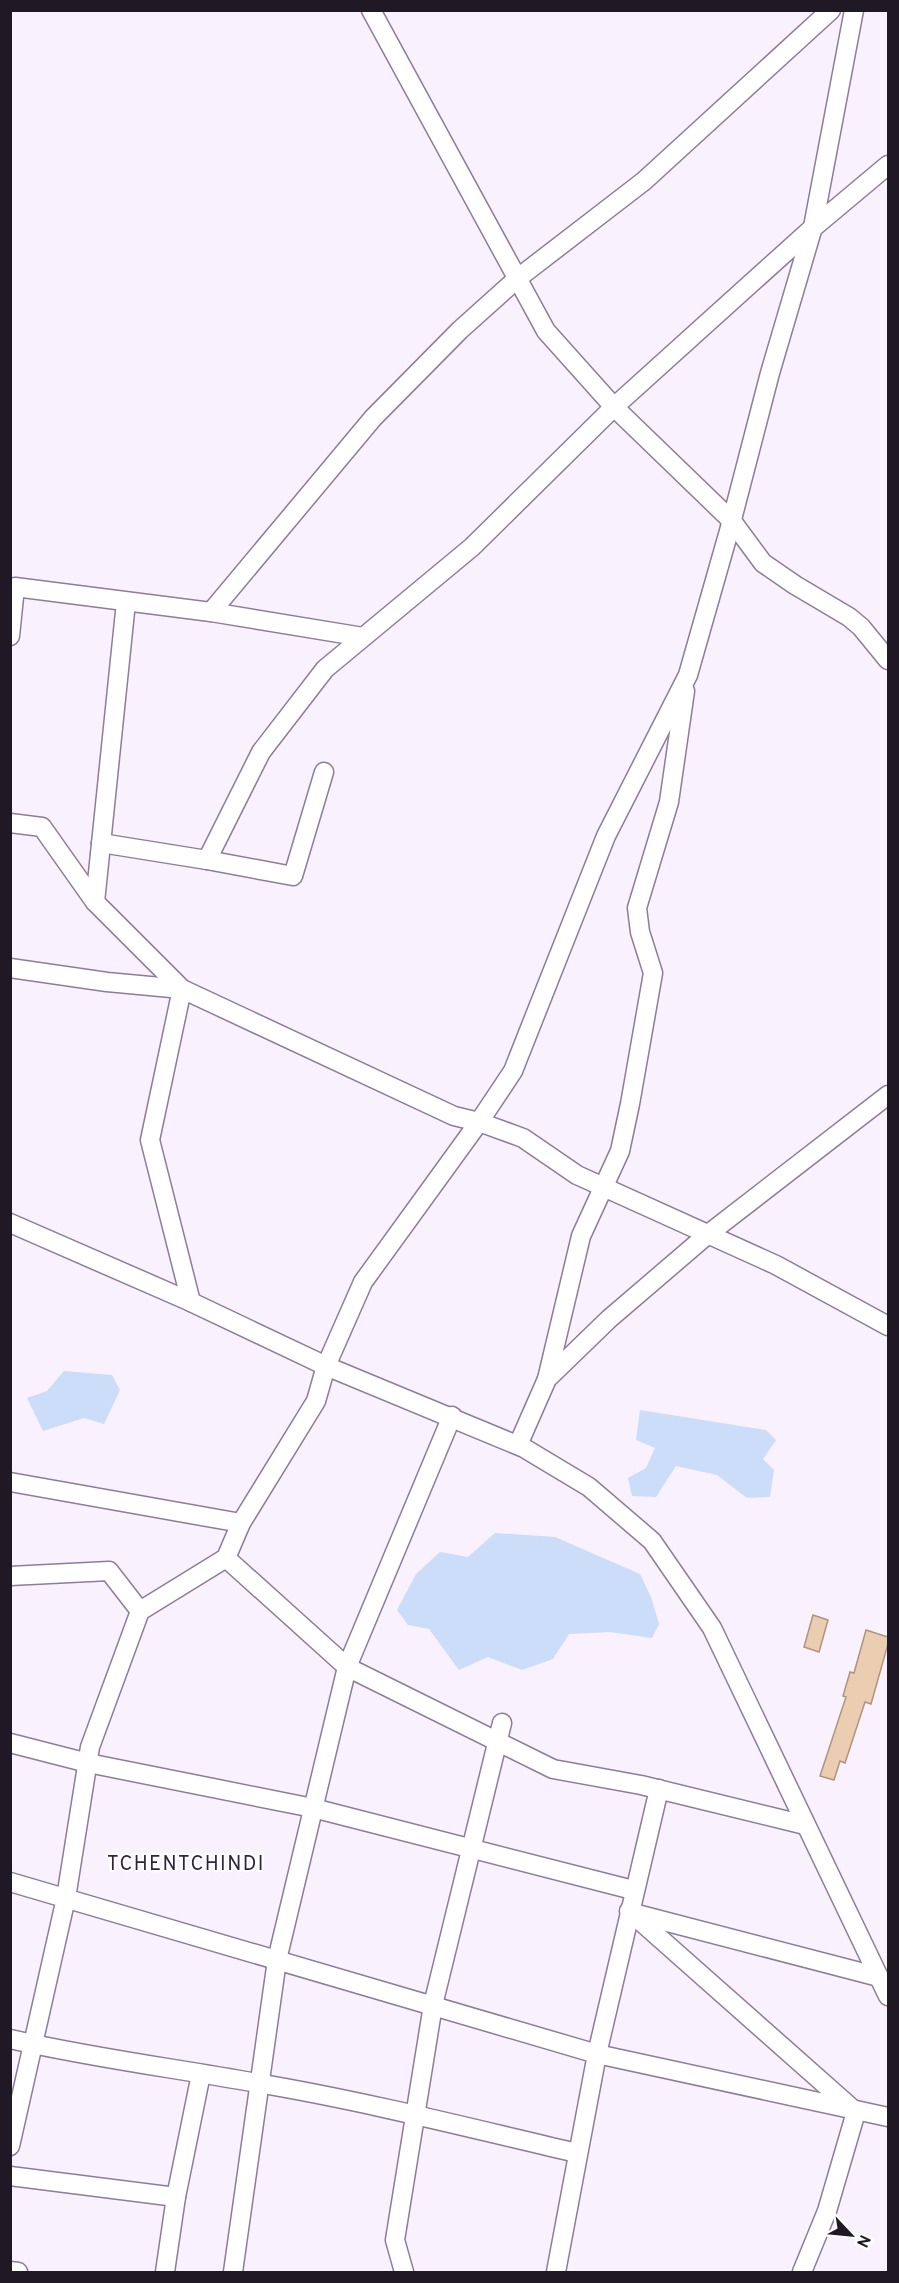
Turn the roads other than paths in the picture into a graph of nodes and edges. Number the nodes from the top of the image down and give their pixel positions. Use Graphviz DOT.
graph roads {
  1 [pos="371,10"];
  2 [pos="831,10"];
  3 [pos="854,10"];
  4 [pos="888,165"];
  5 [pos="813,227"];
  6 [pos="518,278"];
  7 [pos="614,407"];
  8 [pos="732,521"];
  9 [pos="126,602"];
  10 [pos="12,607"];
  11 [pos="212,612"];
  12 [pos="10,636"];
  13 [pos="363,637"];
  14 [pos="888,660"];
  15 [pos="688,675"];
  16 [pos="324,772"];
  17 [pos="10,823"];
  18 [pos="101,843"];
  19 [pos="207,860"];
  20 [pos="95,902"];
  21 [pos="10,968"];
  22 [pos="182,989"];
  23 [pos="888,1095"];
  24 [pos="479,1122"];
  25 [pos="605,1188"];
  26 [pos="10,1224"];
  27 [pos="707,1235"];
  28 [pos="191,1302"];
  29 [pos="888,1326"];
  30 [pos="326,1366"];
  31 [pos="547,1379"];
  32 [pos="452,1416"];
  33 [pos="518,1445"];
  34 [pos="10,1482"];
  35 [pos="241,1523"];
  36 [pos="226,1558"];
  37 [pos="10,1576"];
  38 [pos="140,1611"];
  39 [pos="346,1667"];
  40 [pos="502,1723"];
  41 [pos="10,1743"];
  42 [pos="497,1743"];
  43 [pos="88,1763"];
  44 [pos="659,1790"];
  45 [pos="313,1808"];
  46 [pos="805,1825"];
  47 [pos="471,1850"];
  48 [pos="10,1882"];
  49 [pos="633,1890"];
  50 [pos="66,1898"];
  51 [pos="628,1911"];
  52 [pos="277,1960"];
  53 [pos="879,1977"];
  54 [pos="888,1996"];
  55 [pos="434,2006"];
  56 [pos="10,2039"];
  57 [pos="32,2044"];
  58 [pos="597,2054"];
  59 [pos="201,2074"];
  60 [pos="258,2083"];
  61 [pos="856,2112"];
  62 [pos="415,2115"];
  63 [pos="888,2117"];
  64 [pos="10,2146"];
  65 [pos="576,2153"];
  66 [pos="10,2176"];
  67 [pos="176,2197"];
  68 [pos="10,2271"];
  69 [pos="18,2272"];
  70 [pos="165,2272"];
  71 [pos="233,2272"];
  72 [pos="404,2272"];
  73 [pos="556,2272"];
  74 [pos="802,2272"];
  1 -- 6 [label="street"];
  2 -- 6 [label="street"];
  3 -- 5 [label="street"];
  4 -- 5 [label="street"];
  5 -- 7 [label="street"];
  5 -- 8 [label="street"];
  6 -- 7 [label="street"];
  6 -- 11 [label="street"];
  7 -- 8 [label="street"];
  7 -- 13 [label="street"];
  8 -- 14 [label="street"];
  8 -- 15 [label="street"];
  9 -- 10 [label="street"];
  9 -- 11 [label="street"];
  9 -- 18 [label="street"];
  10 -- 12 [label="street"];
  11 -- 13 [label="street"];
  13 -- 19 [label="street"];
  15 -- 24 [label="street"];
  15 -- 25 [label="street"];
  16 -- 19 [label="street"];
  17 -- 20 [label="street"];
  18 -- 19 [label="street"];
  18 -- 20 [label="street"];
  20 -- 22 [label="street"];
  21 -- 22 [label="street"];
  22 -- 24 [label="street"];
  22 -- 28 [label="street"];
  23 -- 27 [label="street"];
  24 -- 25 [label="street"];
  24 -- 30 [label="street"];
  25 -- 27 [label="street"];
  25 -- 31 [label="street"];
  26 -- 28 [label="street"];
  27 -- 29 [label="street"];
  27 -- 31 [label="street"];
  28 -- 30 [label="street"];
  30 -- 32 [label="street"];
  30 -- 35 [label="street"];
  31 -- 33 [label="street"];
  32 -- 33 [label="street"];
  32 -- 39 [label="street"];
  33 -- 46 [label="street"];
  34 -- 35 [label="street"];
  35 -- 36 [label="street"];
  36 -- 38 [label="street"];
  36 -- 39 [label="street"];
  37 -- 38 [label="street"];
  38 -- 43 [label="street"];
  39 -- 42 [label="street"];
  39 -- 45 [label="street"];
  40 -- 42 [label="street"];
  41 -- 43 [label="street"];
  42 -- 44 [label="street"];
  42 -- 47 [label="street"];
  43 -- 45 [label="street"];
  43 -- 50 [label="street"];
  44 -- 46 [label="street"];
  44 -- 49 [label="street"];
  45 -- 47 [label="street"];
  45 -- 52 [label="street"];
  46 -- 53 [label="street"];
  47 -- 49 [label="street"];
  47 -- 55 [label="street"];
  48 -- 50 [label="street"];
  49 -- 51 [label="street"];
  50 -- 52 [label="street"];
  50 -- 57 [label="street"];
  51 -- 53 [label="street"];
  51 -- 58 [label="street"];
  51 -- 61 [label="street"];
  52 -- 55 [label="street"];
  52 -- 60 [label="street"];
  53 -- 54 [label="street"];
  55 -- 58 [label="street"];
  55 -- 62 [label="street"];
  56 -- 57 [label="street"];
  57 -- 59 [label="street"];
  57 -- 64 [label="street"];
  58 -- 61 [label="street"];
  58 -- 65 [label="street"];
  59 -- 60 [label="street"];
  59 -- 67 [label="street"];
  60 -- 62 [label="street"];
  60 -- 71 [label="street"];
  61 -- 63 [label="street"];
  61 -- 74 [label="street"];
  62 -- 65 [label="street"];
  62 -- 72 [label="street"];
  65 -- 73 [label="street"];
  66 -- 67 [label="street"];
  67 -- 70 [label="street"];
  68 -- 69 [label="street"];
}
